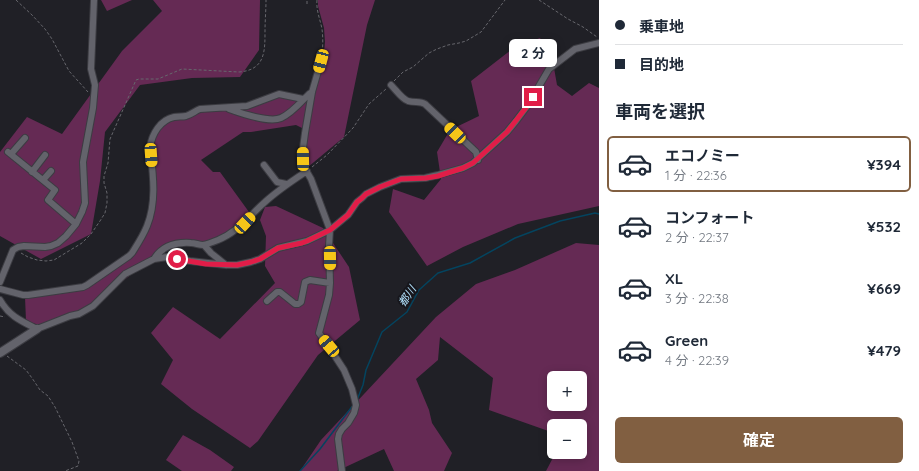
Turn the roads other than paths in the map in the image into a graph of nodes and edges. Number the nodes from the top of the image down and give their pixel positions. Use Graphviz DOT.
graph roads {
  1 [pos="94,0"];
  2 [pos="599,43"];
  3 [pos="321,61"];
  4 [pos="391,85"];
  5 [pos="312,92"];
  6 [pos="303,99"];
  7 [pos="226,107"];
  8 [pos="25,138"];
  9 [pos="45,155"];
  10 [pos="478,160"];
  11 [pos="264,165"];
  12 [pos="51,171"];
  13 [pos="307,171"];
  14 [pos="32,172"];
  15 [pos="43,180"];
  16 [pos="286,184"];
  17 [pos="76,224"];
  18 [pos="330,230"];
  19 [pos="204,245"];
  20 [pos="154,259"];
  21 [pos="226,265"];
  22 [pos="0,282"];
  23 [pos="330,283"];
  24 [pos="0,289"];
  25 [pos="0,300"];
  26 [pos="267,301"];
  27 [pos="37,328"];
  28 [pos="1,352"];
  29 [pos="342,471"];
  1 -- 17 [label="street"];
  2 -- 10 [label="street"];
  3 -- 5 [label="street"];
  4 -- 10 [label="street"];
  5 -- 6 [label="street"];
  5 -- 13 [label="street"];
  6 -- 7 [label="street"];
  6 -- 7 [label="street"];
  7 -- 24 [label="street"];
  8 -- 14 [label="street"];
  9 -- 14 [label="street"];
  10 -- 18 [label="street"];
  11 -- 16 [label="street"];
  12 -- 15 [label="street"];
  13 -- 16 [label="street"];
  13 -- 18 [label="street"];
  14 -- 15 [label="street"];
  15 -- 17 [label="street"];
  16 -- 19 [label="street"];
  17 -- 22 [label="street"];
  18 -- 21 [label="street"];
  18 -- 23 [label="street"];
  19 -- 20 [label="street"];
  19 -- 21 [label="street"];
  20 -- 21 [label="street"];
  20 -- 27 [label="street"];
  23 -- 26 [label="street"];
  23 -- 29 [label="street"];
  25 -- 27 [label="street"];
  27 -- 28 [label="street"];
}
